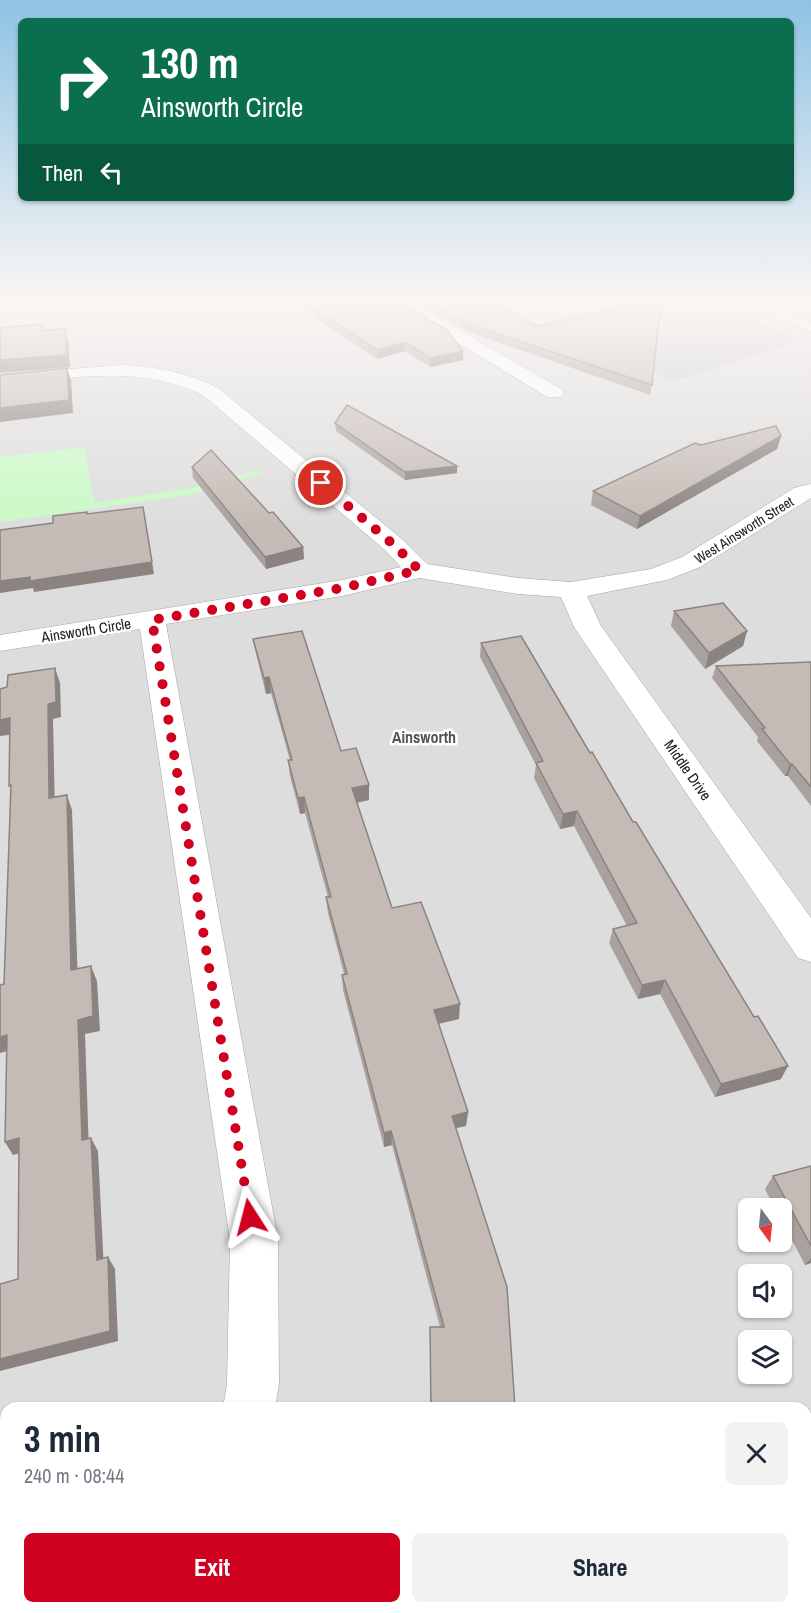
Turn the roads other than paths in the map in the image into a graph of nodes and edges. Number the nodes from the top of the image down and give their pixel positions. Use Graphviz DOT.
graph roads {
  1 [pos="55,375"];
  2 [pos="162,375"];
  3 [pos="524,375"];
  4 [pos="0,381"];
  5 [pos="554,393"];
  6 [pos="811,491"];
  7 [pos="419,570"];
  8 [pos="571,590"];
  9 [pos="152,620"];
  10 [pos="0,643"];
  11 [pos="811,947"];
  12 [pos="250,1402"];
  1 -- 4 [label="street"];
  2 -- 7 [label="street"];
  3 -- 5 [label="street"];
  6 -- 8 [label="street, West Ainsworth Street"];
  7 -- 8 [label="street, Ainsworth Circle"];
  7 -- 9 [label="street, Ainsworth Circle"];
  8 -- 11 [label="street, Middle Drive"];
  9 -- 10 [label="street, Ainsworth Circle"];
  9 -- 12 [label="street"];
}
